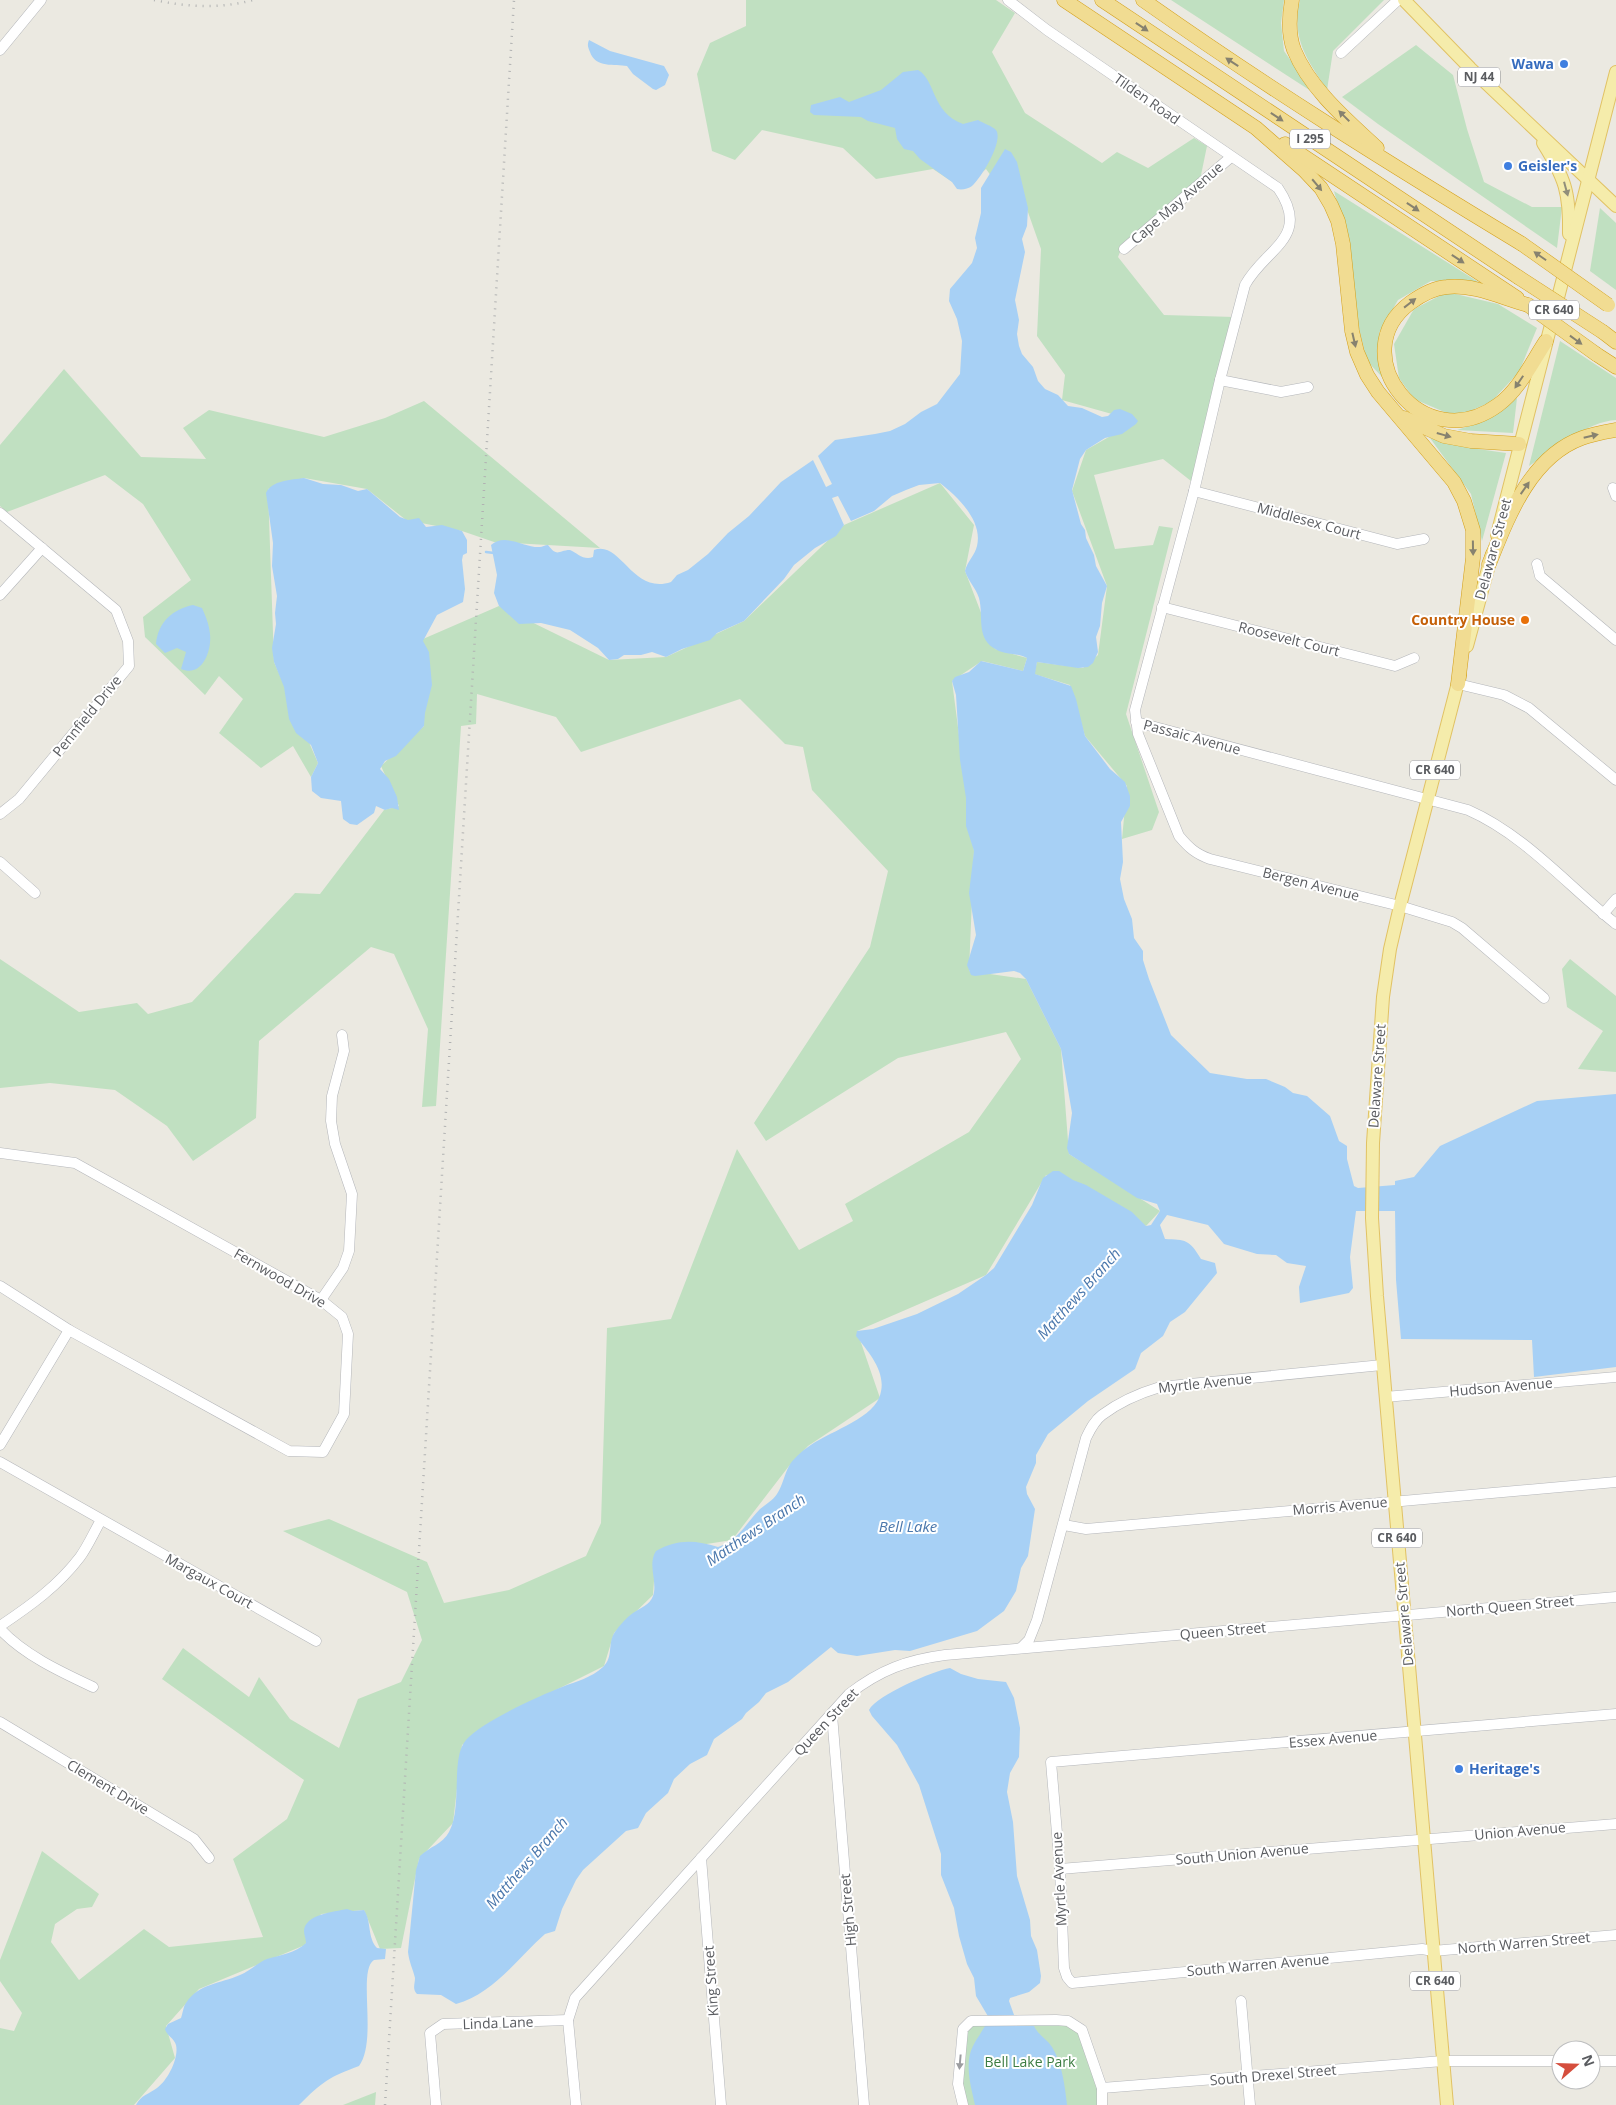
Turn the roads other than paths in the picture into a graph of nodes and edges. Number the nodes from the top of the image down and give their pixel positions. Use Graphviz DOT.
graph roads {
  1 [pos="41,0"];
  2 [pos="1008,0"];
  3 [pos="1064,0"];
  4 [pos="1102,0"];
  5 [pos="1143,0"];
  6 [pos="1292,0"];
  7 [pos="1398,0"];
  8 [pos="1404,0"];
  9 [pos="0,50"];
  10 [pos="1341,53"];
  11 [pos="1616,72"];
  12 [pos="1256,128"];
  13 [pos="1536,130"];
  14 [pos="1231,157"];
  15 [pos="1405,173"];
  16 [pos="1589,180"];
  17 [pos="1284,199"];
  18 [pos="1616,206"];
  19 [pos="1124,249"];
  20 [pos="1569,252"];
  21 [pos="1528,305"];
  22 [pos="1612,308"];
  23 [pos="1546,341"];
  24 [pos="1616,342"];
  25 [pos="1616,367"];
  26 [pos="1220,380"];
  27 [pos="1308,387"];
  28 [pos="1399,415"];
  29 [pos="1616,430"];
  30 [pos="1519,444"];
  31 [pos="1194,491"];
  32 [pos="0,513"];
  33 [pos="1424,539"];
  34 [pos="42,548"];
  35 [pos="1489,564"];
  36 [pos="1537,564"];
  37 [pos="0,595"];
  38 [pos="1162,607"];
  39 [pos="1616,640"];
  40 [pos="1414,658"];
  41 [pos="1458,684"];
  42 [pos="1136,722"];
  43 [pos="1616,780"];
  44 [pos="1427,798"];
  45 [pos="0,814"];
  46 [pos="0,862"];
  47 [pos="35,893"];
  48 [pos="1616,899"];
  49 [pos="1400,906"];
  50 [pos="1603,914"];
  51 [pos="1616,924"];
  52 [pos="1544,998"];
  53 [pos="342,1035"];
  54 [pos="0,1153"];
  55 [pos="0,1286"];
  56 [pos="321,1300"];
  57 [pos="69,1330"];
  58 [pos="1382,1365"];
  59 [pos="1616,1377"];
  60 [pos="1386,1397"];
  61 [pos="0,1444"];
  62 [pos="0,1462"];
  63 [pos="1616,1482"];
  64 [pos="1394,1501"];
  65 [pos="101,1520"];
  66 [pos="1064,1525"];
  67 [pos="1616,1597"];
  68 [pos="1404,1615"];
  69 [pos="0,1627"];
  70 [pos="316,1640"];
  71 [pos="1021,1648"];
  72 [pos="93,1687"];
  73 [pos="1616,1714"];
  74 [pos="832,1715"];
  75 [pos="0,1722"];
  76 [pos="1414,1732"];
  77 [pos="1051,1762"];
  78 [pos="1616,1824"];
  79 [pos="1424,1839"];
  80 [pos="209,1858"];
  81 [pos="701,1858"];
  82 [pos="1060,1869"];
  83 [pos="1616,1935"];
  84 [pos="1433,1951"];
  85 [pos="1082,1983"];
  86 [pos="1242,2001"];
  87 [pos="568,2020"];
  88 [pos="1551,2061"];
  89 [pos="1601,2061"];
  90 [pos="1616,2061"];
  91 [pos="1443,2062"];
  92 [pos="1247,2077"];
  93 [pos="1102,2088"];
  94 [pos="436,2105"];
  95 [pos="576,2105"];
  96 [pos="721,2105"];
  97 [pos="864,2105"];
  98 [pos="963,2105"];
  99 [pos="1102,2105"];
  100 [pos="1250,2105"];
  101 [pos="1447,2105"];
  1 -- 9 [label="street"];
  2 -- 14 [label="street, Tilden Road"];
  3 -- 12 [label="highway"];
  4 -- 24 [label="highway, I 295, one-way, bridge"];
  15 -- 5 [label="highway, I 295, one-way"];
  15 -- 6 [label="highway, one-way"];
  7 -- 10 [label="street"];
  8 -- 13 [label="main road, NJ 44"];
  11 -- 16 [label="main road, Delaware Street / CR 640"];
  12 -- 21 [label="highway, one-way"];
  12 -- 28 [label="highway, one-way"];
  13 -- 16 [label="main road, NJ 44"];
  13 -- 20 [label="main road, one-way"];
  14 -- 17 [label="street, Tilden Road"];
  14 -- 19 [label="street, Cape May Avenue"];
  22 -- 15 [label="highway, I 295, one-way, bridge"];
  16 -- 18 [label="main road, NJ 44"];
  16 -- 20 [label="main road, Delaware Street / CR 640"];
  17 -- 26 [label="street, Passaic Avenue"];
  20 -- 23 [label="main road, Delaware Street / CR 640"];
  23 -- 21 [label="highway, one-way"];
  21 -- 25 [label="highway, one-way, bridge"];
  23 -- 30 [label="main road, Delaware Street / CR 640"];
  26 -- 27 [label="street"];
  26 -- 31 [label="street, Passaic Avenue"];
  28 -- 30 [label="highway, one-way"];
  28 -- 41 [label="highway, one-way"];
  35 -- 29 [label="highway, one-way"];
  30 -- 35 [label="main road, Delaware Street / CR 640"];
  31 -- 33 [label="street, Middlesex Court"];
  31 -- 38 [label="street, Passaic Avenue"];
  32 -- 34 [label="street, Pennfield Drive"];
  34 -- 37 [label="street"];
  34 -- 45 [label="street, Pennfield Drive"];
  35 -- 41 [label="main road, Delaware Street / CR 640"];
  36 -- 39 [label="street"];
  38 -- 40 [label="street, Roosevelt Court"];
  38 -- 42 [label="street, Passaic Avenue"];
  41 -- 43 [label="street"];
  41 -- 44 [label="main road, Delaware Street / CR 640"];
  42 -- 44 [label="street, Passaic Avenue"];
  42 -- 49 [label="street, Bergen Avenue"];
  44 -- 49 [label="main road, Delaware Street / CR 640"];
  44 -- 50 [label="street, Passaic Avenue"];
  46 -- 47 [label="street"];
  48 -- 50 [label="street"];
  49 -- 52 [label="street, Bergen Avenue"];
  49 -- 58 [label="main road, Delaware Street / CR 640"];
  50 -- 51 [label="street, Passaic Avenue"];
  53 -- 56 [label="street"];
  54 -- 56 [label="street, Fernwood Drive"];
  55 -- 57 [label="street, Fernwood Drive"];
  56 -- 57 [label="street, Fernwood Drive"];
  57 -- 61 [label="street"];
  58 -- 60 [label="main road, Delaware Street / CR 640"];
  58 -- 66 [label="street, Myrtle Avenue"];
  59 -- 60 [label="street, Hudson Avenue"];
  60 -- 64 [label="main road, Delaware Street / CR 640"];
  62 -- 65 [label="street, Margaux Court"];
  63 -- 64 [label="street, Morris Avenue"];
  64 -- 66 [label="street, Morris Avenue"];
  64 -- 68 [label="main road, Delaware Street / CR 640"];
  65 -- 69 [label="street"];
  65 -- 70 [label="street, Margaux Court"];
  66 -- 71 [label="street, Myrtle Avenue"];
  67 -- 68 [label="street, North Queen Street"];
  68 -- 71 [label="street, Queen Street"];
  68 -- 76 [label="main road, Delaware Street / CR 640"];
  69 -- 72 [label="street"];
  71 -- 74 [label="street, Queen Street"];
  73 -- 76 [label="street, Essex Avenue"];
  74 -- 81 [label="street, Queen Street"];
  74 -- 97 [label="street, High Street"];
  75 -- 80 [label="street, Clement Drive"];
  76 -- 77 [label="street, Essex Avenue"];
  76 -- 79 [label="main road, Delaware Street / CR 640"];
  77 -- 82 [label="street, Myrtle Avenue"];
  78 -- 79 [label="street, Union Avenue"];
  79 -- 82 [label="street, South Union Avenue"];
  79 -- 84 [label="main road, Delaware Street / CR 640"];
  81 -- 87 [label="street, Queen Street"];
  81 -- 96 [label="street, King Street"];
  82 -- 85 [label="street, Myrtle Avenue"];
  83 -- 84 [label="street, North Warren Street"];
  84 -- 85 [label="street, South Warren Avenue"];
  84 -- 91 [label="main road, Delaware Street / CR 640"];
  86 -- 92 [label="street"];
  87 -- 94 [label="street, Linda Lane"];
  87 -- 95 [label="street, Queen Street"];
  88 -- 91 [label="street, South Drexel Street"];
  89 -- 90 [label="street"];
  91 -- 92 [label="street, South Drexel Street"];
  91 -- 101 [label="main road, Delaware Street / CR 640"];
  92 -- 93 [label="street, South Drexel Street"];
  92 -- 100 [label="street"];
  93 -- 98 [label="street, one-way"];
  93 -- 99 [label="street"];
}
